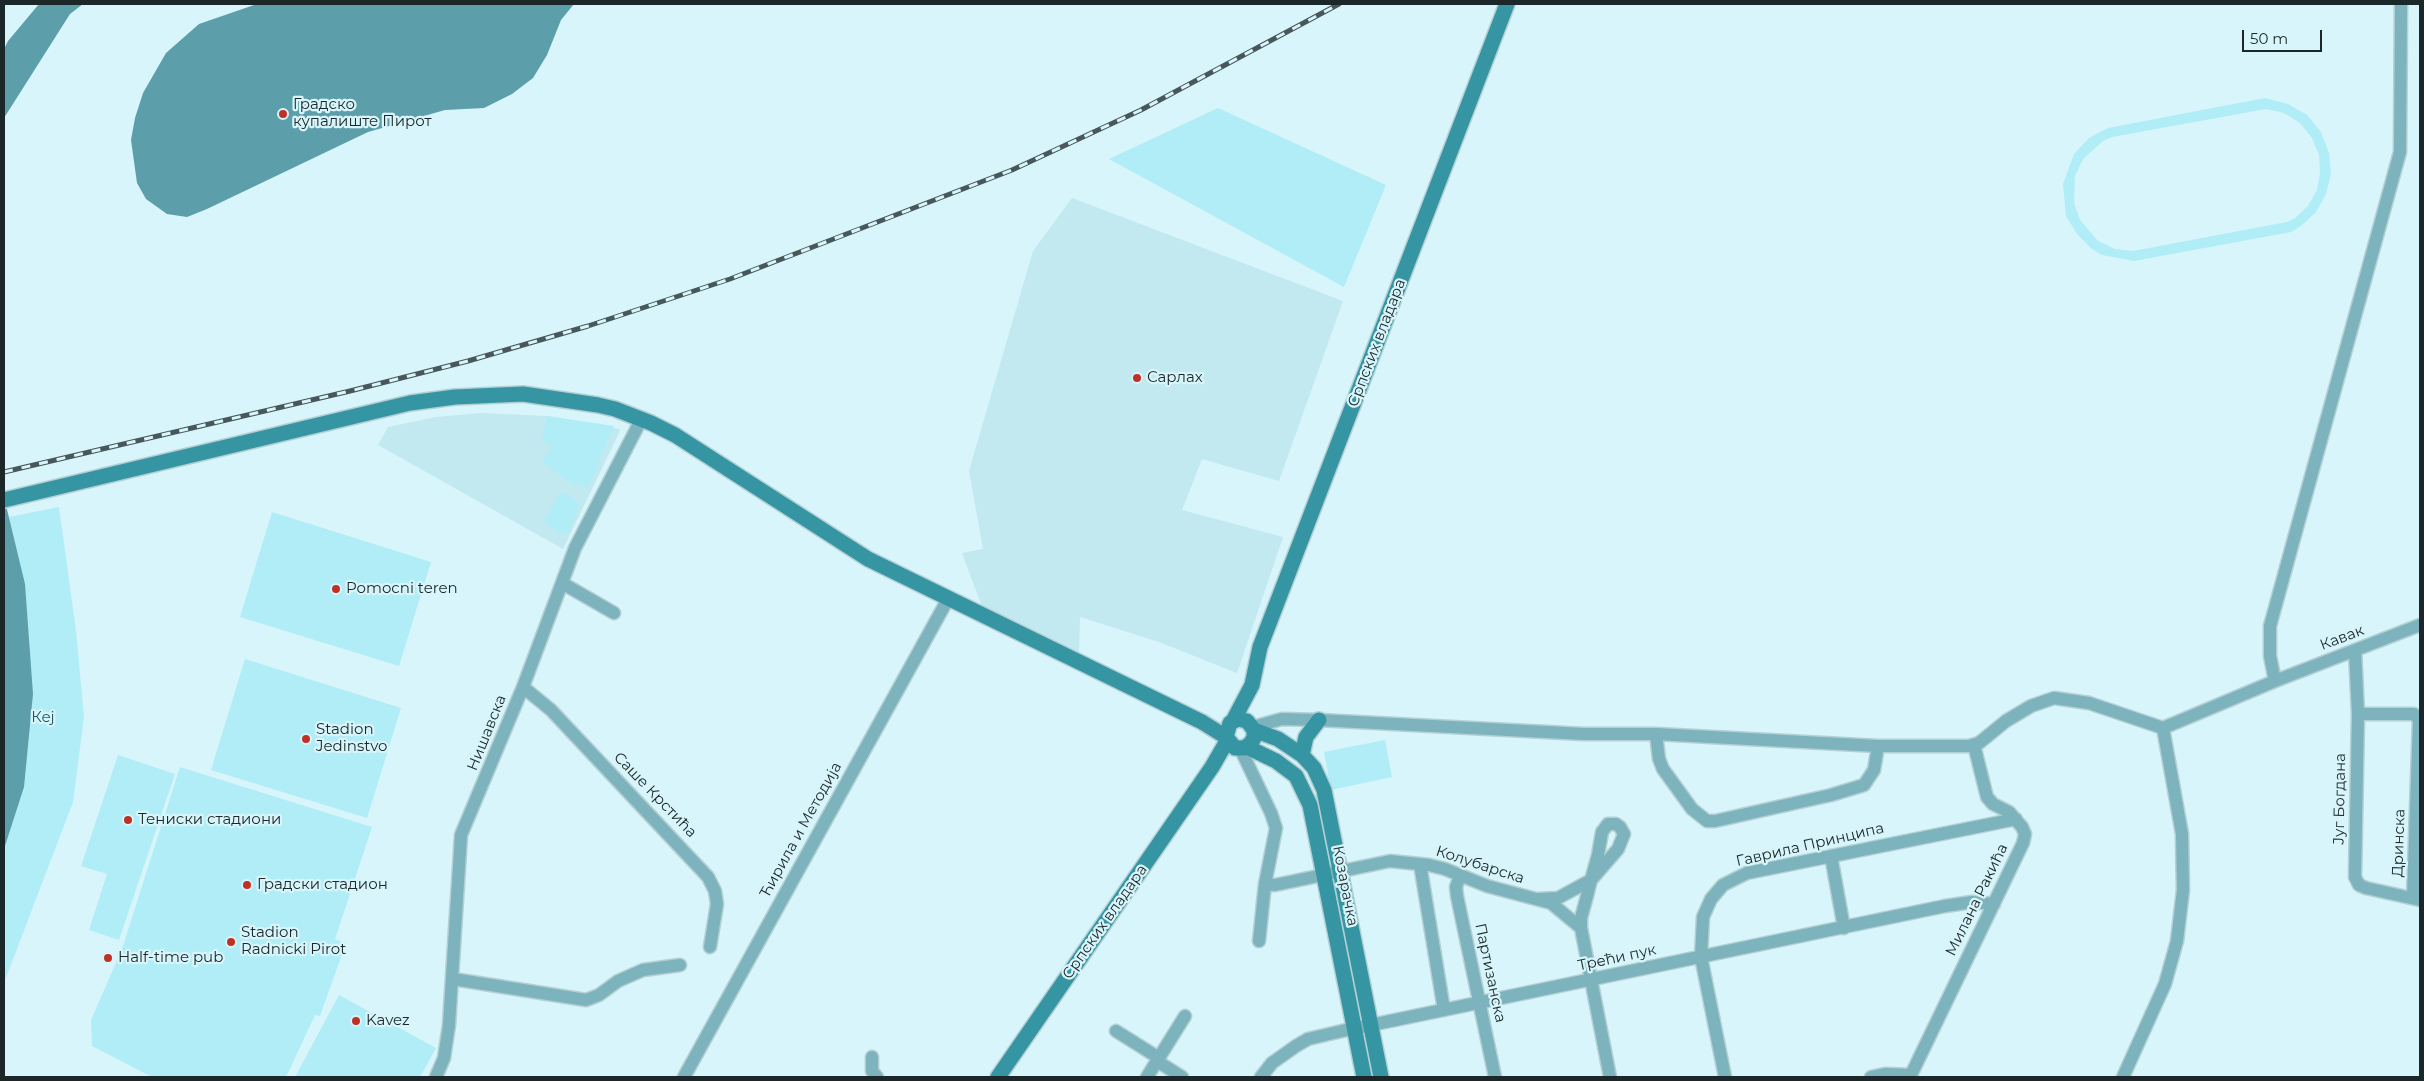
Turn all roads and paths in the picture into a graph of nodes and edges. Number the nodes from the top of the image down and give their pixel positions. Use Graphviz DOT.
graph roads {
  1 [pos="1507,4"];
  2 [pos="2402,4"];
  3 [pos="641,420"];
  4 [pos="4,500"];
  5 [pos="562,584"];
  6 [pos="948,599"];
  7 [pos="614,613"];
  8 [pos="2417,630"];
  9 [pos="2355,650"];
  10 [pos="2276,681"];
  11 [pos="523,687"];
  12 [pos="2358,714"];
  13 [pos="1319,720"];
  14 [pos="2163,728"];
  15 [pos="1239,734"];
  16 [pos="1656,734"];
  17 [pos="1974,745"];
  18 [pos="1878,746"];
  19 [pos="1302,755"];
  20 [pos="2419,788"];
  21 [pos="2016,819"];
  22 [pos="1831,856"];
  23 [pos="1420,864"];
  24 [pos="1342,872"];
  25 [pos="1323,876"];
  26 [pos="1460,876"];
  27 [pos="1265,884"];
  28 [pos="1538,899"];
  29 [pos="2417,899"];
  30 [pos="1994,904"];
  31 [pos="1580,928"];
  32 [pos="1844,928"];
  33 [pos="1259,941"];
  34 [pos="710,947"];
  35 [pos="1701,957"];
  36 [pos="680,965"];
  37 [pos="453,979"];
  38 [pos="1590,980"];
  39 [pos="1478,1003"];
  40 [pos="1444,1010"];
  41 [pos="1186,1016"];
  42 [pos="1371,1025"];
  43 [pos="1354,1028"];
  44 [pos="1116,1031"];
  45 [pos="872,1057"];
  46 [pos="1158,1060"];
  47 [pos="1910,1076"];
  48 [pos="436,1077"];
  49 [pos="684,1077"];
  50 [pos="877,1077"];
  51 [pos="998,1077"];
  52 [pos="1147,1077"];
  53 [pos="1182,1077"];
  54 [pos="1261,1077"];
  55 [pos="1364,1077"];
  56 [pos="1381,1077"];
  57 [pos="1495,1077"];
  58 [pos="1610,1077"];
  59 [pos="1725,1077"];
  60 [pos="1871,1077"];
  61 [pos="2123,1077"];
  1 -- 15 [label="street, Српских владара"];
  2 -- 10 [label="street"];
  3 -- 4 [label="street"];
  3 -- 5 [label="street, Нишавска"];
  3 -- 6 [label="street"];
  5 -- 7 [label="street"];
  5 -- 11 [label="street, Нишавска"];
  6 -- 15 [label="street"];
  6 -- 49 [label="street, Ћирила и Методија"];
  8 -- 9 [label="street, Кавак"];
  9 -- 10 [label="street, Кавак"];
  9 -- 12 [label="street, Југ Богдана"];
  10 -- 14 [label="street, Кавак"];
  11 -- 34 [label="street, Саше Крстића"];
  11 -- 37 [label="street, Нишавска"];
  12 -- 20 [label="street, Дринска"];
  12 -- 29 [label="street, Југ Богдана"];
  13 -- 15 [label="street"];
  13 -- 16 [label="street"];
  13 -- 19 [label="street"];
  14 -- 17 [label="street"];
  14 -- 61 [label="street"];
  15 -- 19 [label="street, Козарачка"];
  15 -- 25 [label="street, Козарачка"];
  15 -- 27 [label="street"];
  15 -- 51 [label="street, Српских владара"];
  16 -- 18 [label="street"];
  16 -- 18 [label="street"];
  17 -- 18 [label="street"];
  17 -- 21 [label="street"];
  19 -- 24 [label="street, Козарачка"];
  20 -- 29 [label="street, Дринска"];
  21 -- 22 [label="street, Гаврила Принципа"];
  21 -- 30 [label="street, Милана Ракића"];
  22 -- 32 [label="street"];
  22 -- 35 [label="street, Гаврила Принципа"];
  23 -- 24 [label="street, Колубарска"];
  23 -- 26 [label="street, Колубарска"];
  23 -- 40 [label="street"];
  24 -- 25 [label="street, Колубарска"];
  24 -- 42 [label="street, Козарачка"];
  25 -- 27 [label="street"];
  25 -- 43 [label="street, Козарачка"];
  26 -- 28 [label="street, Колубарска"];
  26 -- 39 [label="street, Партизанска"];
  27 -- 33 [label="street"];
  28 -- 31 [label="street, Колубарска"];
  28 -- 31 [label="street, Колубарска"];
  30 -- 32 [label="street, Трећи пук"];
  30 -- 47 [label="street, Милана Ракића"];
  31 -- 38 [label="street, Колубарска"];
  32 -- 35 [label="street, Трећи пук"];
  35 -- 38 [label="street, Трећи пук"];
  35 -- 59 [label="street, Гаврила Принципа"];
  36 -- 37 [label="street"];
  37 -- 48 [label="street, Нишавска"];
  38 -- 39 [label="street, Трећи пук"];
  38 -- 58 [label="street, Колубарска"];
  39 -- 40 [label="street, Трећи пук"];
  39 -- 57 [label="street, Партизанска"];
  40 -- 42 [label="street, Трећи пук"];
  41 -- 46 [label="street"];
  42 -- 43 [label="street, Трећи пук"];
  42 -- 56 [label="street, Козарачка"];
  43 -- 54 [label="street, Трећи пук"];
  43 -- 55 [label="street, Козарачка"];
  44 -- 46 [label="street"];
  45 -- 50 [label="street"];
  46 -- 52 [label="street"];
  46 -- 53 [label="street"];
  47 -- 60 [label="street"];
}
